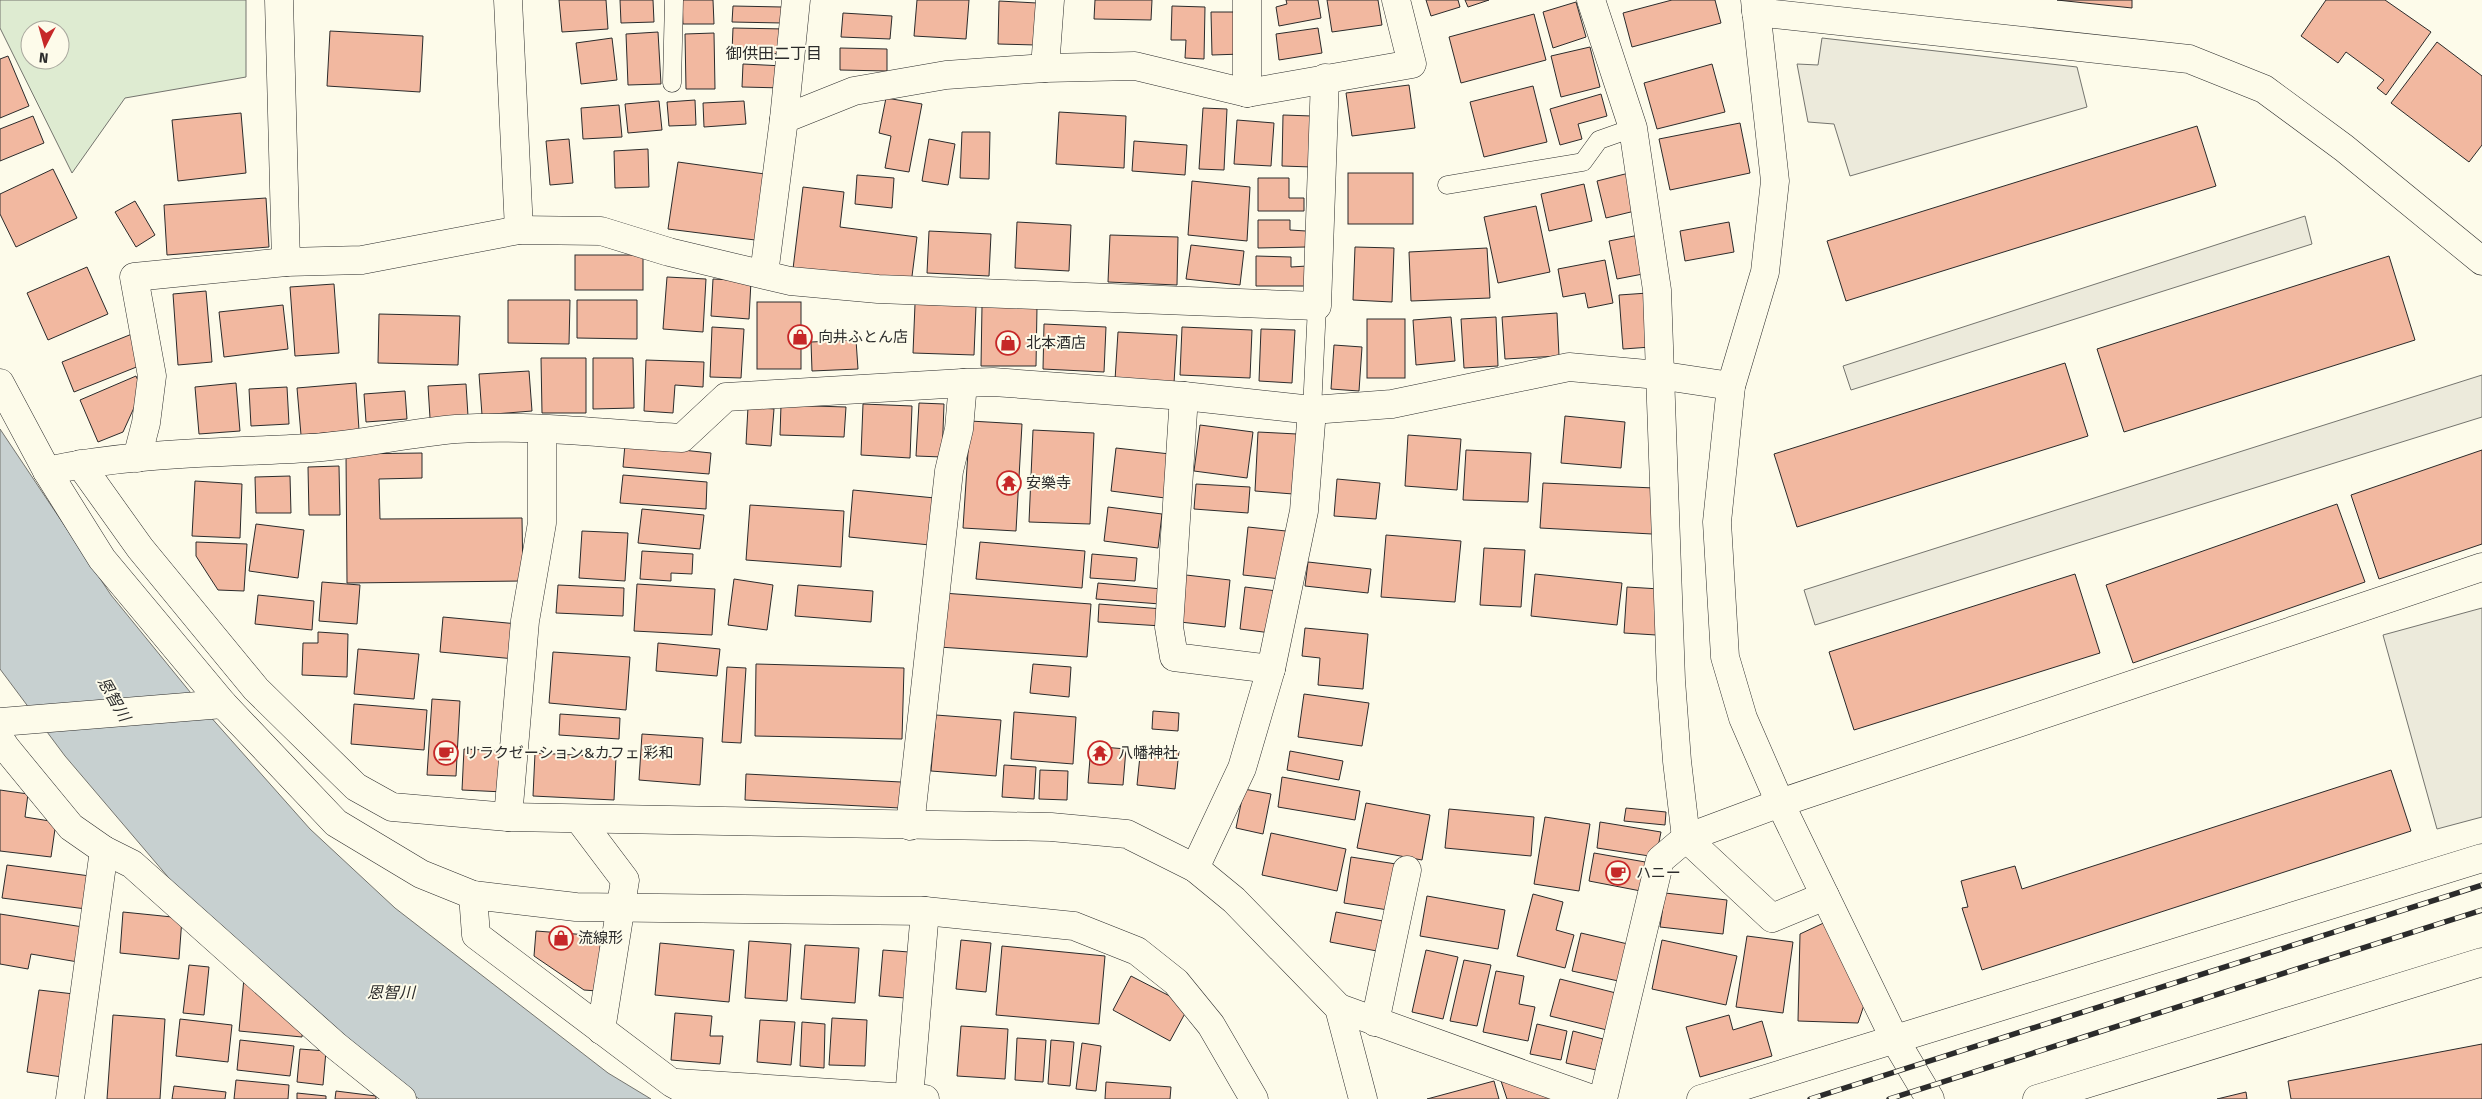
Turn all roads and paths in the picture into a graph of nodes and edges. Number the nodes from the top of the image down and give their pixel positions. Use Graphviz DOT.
graph roads {
  1 [pos="279,0"];
  2 [pos="508,0"];
  3 [pos="674,0"];
  4 [pos="796,0"];
  5 [pos="1050,0"];
  6 [pos="1247,0"];
  7 [pos="1396,0"];
  8 [pos="1591,0"];
  9 [pos="1755,6"];
  10 [pos="1045,68"];
  11 [pos="1325,78"];
  12 [pos="672,83"];
  13 [pos="1247,93"];
  14 [pos="784,119"];
  15 [pos="1632,128"];
  16 [pos="1447,186"];
  17 [pos="519,230"];
  18 [pos="2482,260"];
  19 [pos="286,262"];
  20 [pos="764,274"];
  21 [pos="1316,306"];
  22 [pos="1658,375"];
  23 [pos="0,383"];
  24 [pos="963,383"];
  25 [pos="1731,386"];
  26 [pos="1184,396"];
  27 [pos="1312,410"];
  28 [pos="542,430"];
  29 [pos="137,458"];
  30 [pos="80,464"];
  31 [pos="47,471"];
  32 [pos="2482,567"];
  33 [pos="1271,669"];
  34 [pos="223,704"];
  35 [pos="1,740"];
  36 [pos="1780,803"];
  37 [pos="508,817"];
  38 [pos="579,820"];
  39 [pos="910,826"];
  40 [pos="1686,838"];
  41 [pos="104,850"];
  42 [pos="2482,858"];
  43 [pos="1195,868"];
  44 [pos="1407,870"];
  45 [pos="473,895"];
  46 [pos="1825,896"];
  47 [pos="621,907"];
  48 [pos="925,910"];
  49 [pos="2482,962"];
  50 [pos="1339,1008"];
  51 [pos="1375,1022"];
  52 [pos="601,1030"];
  53 [pos="1895,1040"];
  54 [pos="672,1083"];
  55 [pos="917,1098"];
  56 [pos="70,1099"];
  57 [pos="402,1099"];
  58 [pos="701,1099"];
  59 [pos="1254,1099"];
  60 [pos="1363,1099"];
  61 [pos="1592,1099"];
  62 [pos="1603,1099"];
  63 [pos="1701,1099"];
  64 [pos="1930,1099"];
  65 [pos="2037,1099"];
  1 -- 19 [label="street"];
  2 -- 17 [label="street"];
  3 -- 12 [label="lane"];
  4 -- 14 [label="street"];
  5 -- 10 [label="street"];
  6 -- 13 [label="street"];
  7 -- 11 [label="street"];
  8 -- 15 [label="street"];
  9 -- 18 [label="street"];
  9 -- 25 [label="street"];
  10 -- 13 [label="street"];
  10 -- 14 [label="street"];
  11 -- 13 [label="street"];
  11 -- 21 [label="street"];
  14 -- 20 [label="street"];
  15 -- 16 [label="lane"];
  15 -- 22 [label="street"];
  17 -- 19 [label="street"];
  17 -- 20 [label="street"];
  19 -- 29 [label="street"];
  20 -- 21 [label="street"];
  21 -- 27 [label="lane"];
  22 -- 25 [label="street"];
  22 -- 27 [label="street"];
  22 -- 40 [label="street"];
  23 -- 31 [label="street"];
  24 -- 26 [label="street"];
  24 -- 28 [label="street"];
  24 -- 39 [label="street"];
  25 -- 36 [label="street"];
  26 -- 27 [label="street"];
  26 -- 33 [label="street"];
  27 -- 33 [label="street"];
  28 -- 29 [label="street"];
  28 -- 37 [label="street"];
  29 -- 30 [label="street"];
  30 -- 31 [label="street"];
  30 -- 37 [label="street"];
  31 -- 34 [label="street"];
  32 -- 36 [label="street"];
  33 -- 43 [label="street"];
  34 -- 35 [label="street"];
  34 -- 45 [label="street"];
  35 -- 41 [label="street"];
  36 -- 40 [label="street"];
  36 -- 46 [label="street"];
  37 -- 38 [label="street"];
  38 -- 39 [label="street"];
  38 -- 47 [label="street"];
  39 -- 43 [label="street"];
  40 -- 46 [label="street"];
  40 -- 62 [label="street"];
  41 -- 56 [label="street"];
  41 -- 57 [label="street"];
  42 -- 53 [label="street"];
  43 -- 50 [label="street"];
  44 -- 51 [label="street"];
  45 -- 47 [label="street"];
  45 -- 52 [label="street"];
  46 -- 53 [label="street"];
  47 -- 48 [label="street"];
  47 -- 52 [label="street"];
  48 -- 55 [label="street"];
  48 -- 59 [label="street"];
  49 -- 65 [label="street"];
  50 -- 51 [label="street"];
  50 -- 60 [label="street"];
  51 -- 61 [label="street"];
  52 -- 54 [label="street"];
  53 -- 63 [label="street"];
  53 -- 64 [label="street"];
  54 -- 55 [label="street"];
  54 -- 58 [label="street"];
}
